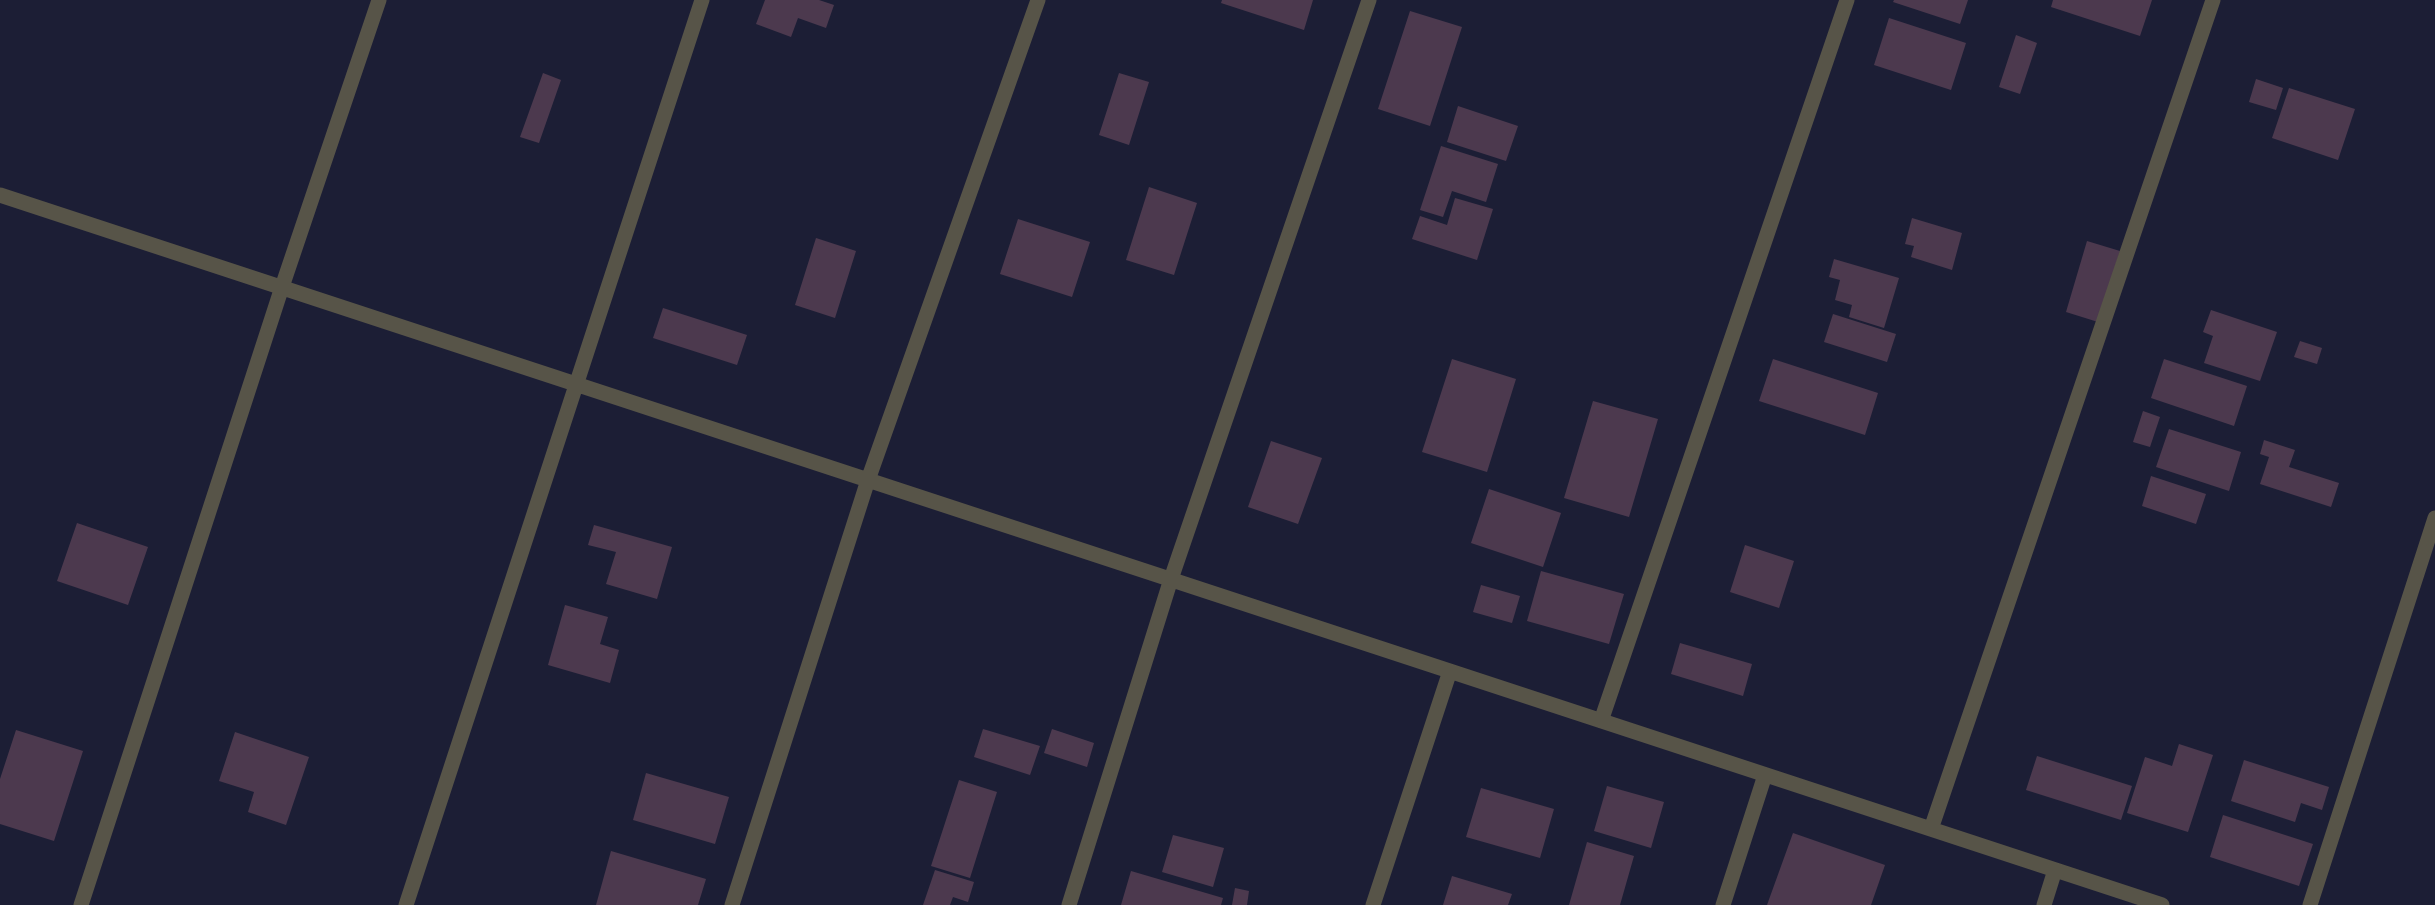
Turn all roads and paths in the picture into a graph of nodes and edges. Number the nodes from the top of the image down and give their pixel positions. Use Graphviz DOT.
graph roads {
  1 [pos="379,0"];
  2 [pos="702,0"];
  3 [pos="1038,0"];
  4 [pos="1369,0"];
  5 [pos="1846,0"];
  6 [pos="2213,0"];
  7 [pos="0,195"];
  8 [pos="282,287"];
  9 [pos="575,383"];
  10 [pos="868,480"];
  11 [pos="2435,518"];
  12 [pos="1171,579"];
  13 [pos="1450,671"];
  14 [pos="1601,721"];
  15 [pos="1766,775"];
  16 [pos="1931,829"];
  17 [pos="2055,870"];
  18 [pos="81,905"];
  19 [pos="406,905"];
  20 [pos="732,905"];
  21 [pos="1069,905"];
  22 [pos="1372,905"];
  23 [pos="1723,905"];
  24 [pos="2044,905"];
  25 [pos="2162,905"];
  26 [pos="2310,905"];
  1 -- 8 [label="street"];
  2 -- 9 [label="street"];
  3 -- 10 [label="street"];
  4 -- 12 [label="street"];
  5 -- 14 [label="street"];
  6 -- 16 [label="street"];
  7 -- 8 [label="street"];
  8 -- 9 [label="street"];
  8 -- 18 [label="street"];
  9 -- 10 [label="street"];
  9 -- 19 [label="street"];
  10 -- 12 [label="street"];
  10 -- 20 [label="street"];
  11 -- 26 [label="street"];
  12 -- 13 [label="street"];
  12 -- 21 [label="street"];
  13 -- 14 [label="street"];
  13 -- 22 [label="street"];
  14 -- 15 [label="street"];
  15 -- 16 [label="street"];
  15 -- 23 [label="street"];
  16 -- 17 [label="street"];
  17 -- 24 [label="street"];
  17 -- 25 [label="street"];
}
